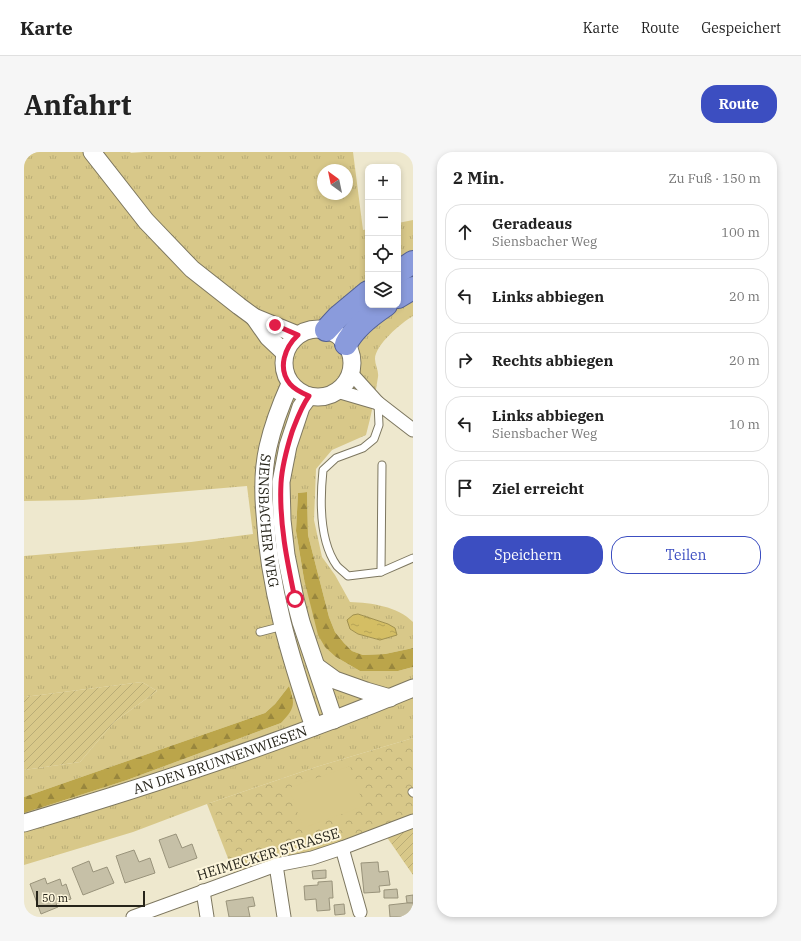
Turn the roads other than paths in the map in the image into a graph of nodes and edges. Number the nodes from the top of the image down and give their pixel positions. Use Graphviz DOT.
graph roads {
  1 [pos="92,152"];
  2 [pos="413,262"];
  3 [pos="401,270"];
  4 [pos="413,288"];
  5 [pos="365,294"];
  6 [pos="401,295"];
  7 [pos="381,308"];
  8 [pos="254,317"];
  9 [pos="326,330"];
  10 [pos="298,335"];
  11 [pos="346,344"];
  12 [pos="285,353"];
  13 [pos="350,372"];
  14 [pos="290,384"];
  15 [pos="337,391"];
  16 [pos="309,396"];
  17 [pos="378,403"];
  18 [pos="413,430"];
  19 [pos="382,465"];
  20 [pos="413,558"];
  21 [pos="381,572"];
  22 [pos="292,624"];
  23 [pos="260,632"];
  24 [pos="317,667"];
  25 [pos="413,688"];
  26 [pos="390,698"];
  27 [pos="334,720"];
  28 [pos="314,727"];
  29 [pos="413,821"];
  30 [pos="24,823"];
  31 [pos="342,848"];
  32 [pos="276,865"];
  33 [pos="203,891"];
  34 [pos="360,912"];
  35 [pos="136,916"];
  36 [pos="208,917"];
  37 [pos="284,917"];
  1 -- 8 [label="street"];
  2 -- 3 [label="highway"];
  4 -- 6 [label="highway"];
  5 -- 9 [label="highway"];
  7 -- 11 [label="highway"];
  8 -- 10 [label="street"];
  8 -- 12 [label="street"];
  9 -- 10 [label="street"];
  9 -- 11 [label="street"];
  10 -- 12 [label="street"];
  11 -- 13 [label="street"];
  12 -- 14 [label="street"];
  13 -- 15 [label="street"];
  13 -- 17 [label="street"];
  14 -- 16 [label="street"];
  14 -- 22 [label="street, SIENSBACHER WEG"];
  15 -- 16 [label="street"];
  15 -- 17 [label="street"];
  16 -- 22 [label="street, SIENSBACHER WEG"];
  17 -- 18 [label="street"];
  17 -- 21 [label="lane"];
  19 -- 21 [label="lane"];
  20 -- 21 [label="lane"];
  22 -- 23 [label="lane"];
  22 -- 24 [label="street, SIENSBACHER WEG"];
  22 -- 28 [label="street, SIENSBACHER WEG"];
  24 -- 26 [label="street"];
  24 -- 27 [label="street, SIENSBACHER WEG"];
  25 -- 26 [label="street, AN DEN BRUNNENWIESEN"];
  26 -- 27 [label="street, AN DEN BRUNNENWIESEN"];
  27 -- 28 [label="street, AN DEN BRUNNENWIESEN"];
  28 -- 30 [label="street, AN DEN BRUNNENWIESEN"];
  29 -- 31 [label="street, HEIMECKER STRASSE"];
  31 -- 32 [label="street, HEIMECKER STRASSE"];
  31 -- 34 [label="street"];
  32 -- 33 [label="street, HEIMECKER STRASSE"];
  32 -- 37 [label="street"];
  33 -- 35 [label="street, HEIMECKER STRASSE"];
  33 -- 36 [label="street"];
}
